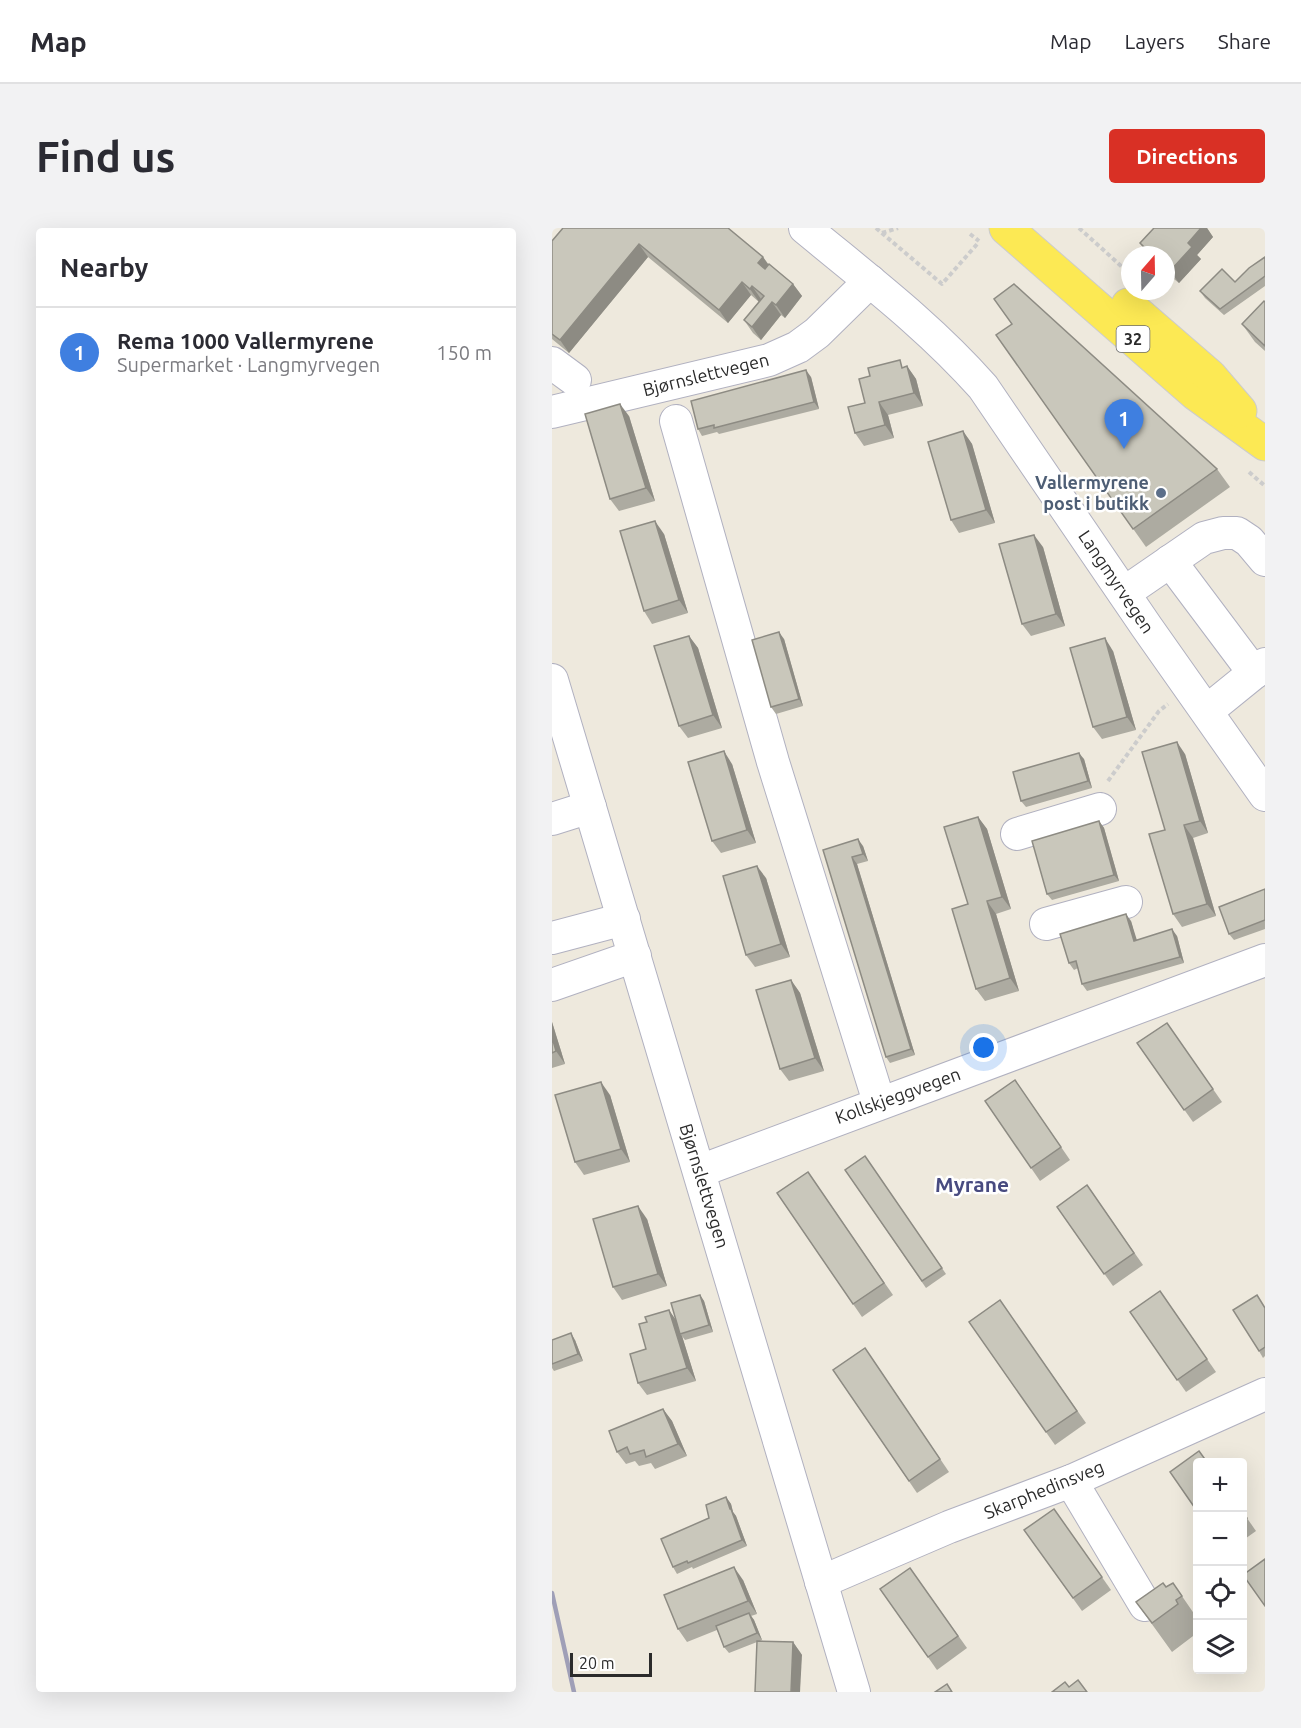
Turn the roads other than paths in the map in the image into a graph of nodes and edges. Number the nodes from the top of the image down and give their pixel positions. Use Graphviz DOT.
graph roads {
  1 [pos="805,228"];
  2 [pos="1038,228"];
  3 [pos="991,239"];
  4 [pos="870,281"];
  5 [pos="552,412"];
  6 [pos="676,421"];
  7 [pos="1265,442"];
  8 [pos="1265,560"];
  9 [pos="1170,561"];
  10 [pos="1124,593"];
  11 [pos="1260,668"];
  12 [pos="552,680"];
  13 [pos="1199,700"];
  14 [pos="559,728"];
  15 [pos="1265,795"];
  16 [pos="590,807"];
  17 [pos="1091,812"];
  18 [pos="552,819"];
  19 [pos="1017,834"];
  20 [pos="1126,902"];
  21 [pos="624,919"];
  22 [pos="1046,924"];
  23 [pos="552,938"];
  24 [pos="635,956"];
  25 [pos="1265,960"];
  26 [pos="552,985"];
  27 [pos="879,1102"];
  28 [pos="700,1171"];
  29 [pos="1265,1394"];
  30 [pos="1071,1481"];
  31 [pos="821,1582"];
  32 [pos="1145,1605"];
  33 [pos="854,1692"];
  1 -- 4 [label="street, Langmyrvegen"];
  2 -- 7 [label="main road, 32"];
  3 -- 7 [label="main road, 32"];
  4 -- 5 [label="street, Bjørnslettvegen"];
  4 -- 10 [label="street, Langmyrvegen"];
  6 -- 27 [label="street"];
  8 -- 9 [label="street"];
  9 -- 10 [label="street"];
  9 -- 11 [label="street"];
  10 -- 13 [label="street, Langmyrvegen"];
  11 -- 13 [label="street"];
  12 -- 14 [label="street, Bjørnslettvegen"];
  13 -- 15 [label="street, Langmyrvegen"];
  14 -- 16 [label="street, Bjørnslettvegen"];
  16 -- 18 [label="street"];
  16 -- 21 [label="street, Bjørnslettvegen"];
  17 -- 19 [label="street"];
  20 -- 22 [label="street"];
  21 -- 23 [label="street"];
  21 -- 24 [label="street, Bjørnslettvegen"];
  24 -- 26 [label="street"];
  24 -- 28 [label="street, Bjørnslettvegen"];
  25 -- 27 [label="street, Kollskjeggvegen"];
  27 -- 28 [label="street, Kollskjeggvegen"];
  28 -- 31 [label="street, Bjørnslettvegen"];
  29 -- 30 [label="street, Skarphedinsveg"];
  30 -- 31 [label="street, Skarphedinsveg"];
  30 -- 32 [label="street"];
  31 -- 33 [label="street, Bjørnslettvegen"];
}
